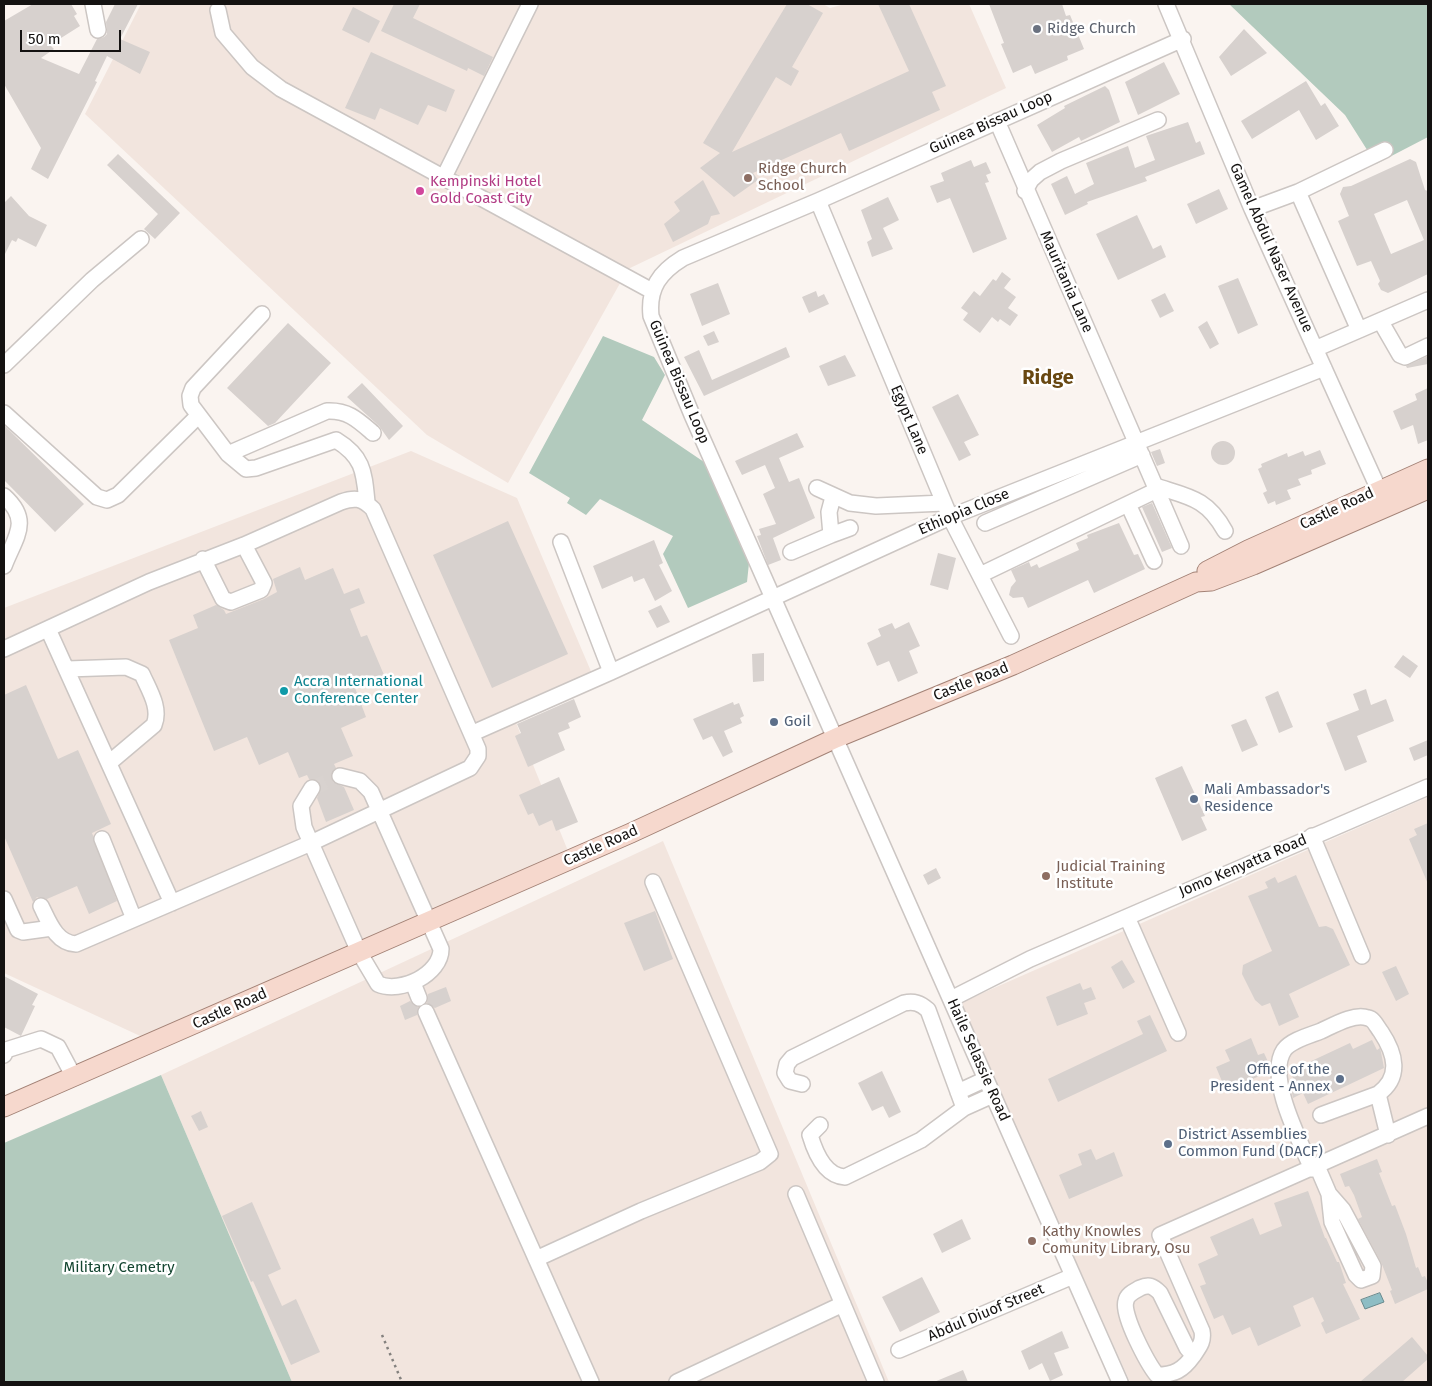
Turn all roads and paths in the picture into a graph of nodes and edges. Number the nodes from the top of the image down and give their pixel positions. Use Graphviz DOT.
graph roads {
  1 [pos="93,4"];
  2 [pos="530,4"];
  3 [pos="1166,4"];
  4 [pos="218,10"];
  5 [pos="98,30"];
  6 [pos="1183,39"];
  7 [pos="1158,120"];
  8 [pos="997,121"];
  9 [pos="1384,150"];
  10 [pos="444,177"];
  11 [pos="1025,191"];
  12 [pos="1298,192"];
  13 [pos="818,201"];
  14 [pos="1252,209"];
  15 [pos="140,239"];
  16 [pos="652,291"];
  17 [pos="1428,300"];
  18 [pos="262,314"];
  19 [pos="1381,322"];
  20 [pos="1359,330"];
  21 [pos="1428,346"];
  22 [pos="1316,349"];
  23 [pos="4,365"];
  24 [pos="1324,368"];
  25 [pos="4,413"];
  26 [pos="198,416"];
  27 [pos="373,433"];
  28 [pos="1139,448"];
  29 [pos="228,454"];
  30 [pos="1428,469"];
  31 [pos="817,488"];
  32 [pos="1156,488"];
  33 [pos="1428,489"];
  34 [pos="1379,490"];
  35 [pos="4,496"];
  36 [pos="833,497"];
  37 [pos="366,502"];
  38 [pos="944,503"];
  39 [pos="1128,504"];
  40 [pos="950,517"];
  41 [pos="985,523"];
  42 [pos="850,528"];
  43 [pos="1225,531"];
  44 [pos="832,535"];
  45 [pos="561,542"];
  46 [pos="244,545"];
  47 [pos="1181,546"];
  48 [pos="791,552"];
  49 [pos="203,559"];
  50 [pos="1154,561"];
  51 [pos="4,566"];
  52 [pos="980,576"];
  53 [pos="1196,582"];
  54 [pos="773,596"];
  55 [pos="48,629"];
  56 [pos="1010,636"];
  57 [pos="4,648"];
  58 [pos="67,669"];
  59 [pos="612,672"];
  60 [pos="473,733"];
  61 [pos="836,738"];
  62 [pos="109,763"];
  63 [pos="340,776"];
  64 [pos="1428,787"];
  65 [pos="312,788"];
  66 [pos="381,810"];
  67 [pos="1312,836"];
  68 [pos="102,839"];
  69 [pos="310,843"];
  70 [pos="653,882"];
  71 [pos="4,899"];
  72 [pos="172,903"];
  73 [pos="41,906"];
  74 [pos="1127,917"];
  75 [pos="134,919"];
  76 [pos="430,921"];
  77 [pos="52,928"];
  78 [pos="359,952"];
  79 [pos="1362,956"];
  80 [pos="413,983"];
  81 [pos="419,998"];
  82 [pos="951,999"];
  83 [pos="426,1012"];
  84 [pos="1178,1033"];
  85 [pos="4,1054"];
  86 [pos="74,1077"];
  87 [pos="986,1079"];
  88 [pos="802,1084"];
  89 [pos="958,1092"];
  90 [pos="1378,1094"];
  91 [pos="994,1095"];
  92 [pos="5,1104"];
  93 [pos="964,1108"];
  94 [pos="1321,1116"];
  95 [pos="1428,1116"];
  96 [pos="820,1125"];
  97 [pos="1388,1135"];
  98 [pos="1314,1167"];
  99 [pos="796,1194"];
  100 [pos="1329,1194"];
  101 [pos="1354,1229"];
  102 [pos="1339,1236"];
  103 [pos="1366,1252"];
  104 [pos="536,1259"];
  105 [pos="1350,1259"];
  106 [pos="1073,1276"];
  107 [pos="842,1304"];
  108 [pos="382,1335"];
  109 [pos="899,1350"];
  110 [pos="1193,1355"];
  111 [pos="402,1382"];
  112 [pos="591,1382"];
  113 [pos="677,1382"];
  114 [pos="876,1382"];
  115 [pos="1120,1382"];
  1 -- 5 [label="street"];
  2 -- 10 [label="street"];
  3 -- 6 [label="street, Gamel Abdul Naser Avenue"];
  4 -- 10 [label="street"];
  6 -- 8 [label="street, Guinea Bissau Loop"];
  6 -- 14 [label="street, Gamel Abdul Naser Avenue"];
  7 -- 11 [label="street"];
  8 -- 11 [label="street, Mauritania Lane"];
  8 -- 13 [label="street, Guinea Bissau Loop"];
  9 -- 12 [label="street"];
  10 -- 16 [label="street"];
  11 -- 28 [label="street, Mauritania Lane"];
  12 -- 14 [label="street"];
  12 -- 20 [label="street"];
  13 -- 16 [label="street, Guinea Bissau Loop"];
  13 -- 38 [label="street, Egypt Lane"];
  14 -- 22 [label="street, Gamel Abdul Naser Avenue"];
  15 -- 23 [label="street"];
  16 -- 54 [label="street, Guinea Bissau Loop"];
  17 -- 19 [label="street"];
  18 -- 26 [label="street"];
  19 -- 20 [label="street"];
  19 -- 21 [label="street"];
  20 -- 22 [label="street"];
  22 -- 24 [label="street, Gamel Abdul Naser Avenue"];
  24 -- 28 [label="street, Ethiopia Close"];
  24 -- 34 [label="street, Gamel Abdul Naser Avenue"];
  25 -- 26 [label="street"];
  26 -- 29 [label="street"];
  27 -- 29 [label="street"];
  28 -- 32 [label="street, Mauritania Lane"];
  28 -- 40 [label="street, Ethiopia Close"];
  28 -- 41 [label="street"];
  29 -- 37 [label="street"];
  30 -- 34 [label="main road, Castle Road"];
  31 -- 36 [label="street"];
  32 -- 39 [label="street"];
  32 -- 43 [label="street"];
  32 -- 47 [label="street, Mauritania Lane"];
  33 -- 53 [label="main road, Castle Road"];
  34 -- 53 [label="main road, Castle Road"];
  35 -- 51 [label="street"];
  36 -- 38 [label="street"];
  36 -- 44 [label="street"];
  37 -- 46 [label="street"];
  37 -- 60 [label="street"];
  38 -- 40 [label="street, Egypt Lane"];
  39 -- 50 [label="street"];
  39 -- 52 [label="street"];
  40 -- 52 [label="street, Egypt Lane"];
  40 -- 54 [label="street, Ethiopia Close"];
  42 -- 44 [label="street"];
  44 -- 48 [label="street"];
  45 -- 59 [label="street"];
  46 -- 49 [label="street"];
  46 -- 49 [label="street"];
  49 -- 55 [label="street"];
  52 -- 56 [label="street, Egypt Lane"];
  53 -- 61 [label="main road, Castle Road"];
  54 -- 59 [label="street, Ethiopia Close"];
  54 -- 61 [label="street, Guinea Bissau Loop"];
  55 -- 57 [label="street"];
  55 -- 58 [label="street"];
  58 -- 62 [label="street"];
  58 -- 62 [label="street"];
  59 -- 60 [label="street, Ethiopia Close"];
  60 -- 66 [label="street"];
  61 -- 76 [label="main road, Castle Road"];
  61 -- 82 [label="street, Haile Selassie Road"];
  62 -- 72 [label="street"];
  63 -- 66 [label="street"];
  64 -- 67 [label="street, Jomo Kenyatta Road"];
  65 -- 69 [label="street"];
  66 -- 69 [label="street"];
  66 -- 76 [label="street"];
  67 -- 74 [label="street, Jomo Kenyatta Road"];
  67 -- 79 [label="street"];
  68 -- 75 [label="street"];
  69 -- 72 [label="street"];
  69 -- 78 [label="street"];
  70 -- 104 [label="street"];
  71 -- 77 [label="street"];
  72 -- 75 [label="street"];
  73 -- 77 [label="street"];
  74 -- 82 [label="street, Jomo Kenyatta Road"];
  74 -- 84 [label="street"];
  75 -- 77 [label="street"];
  76 -- 78 [label="main road, Castle Road"];
  76 -- 80 [label="street"];
  78 -- 80 [label="street"];
  78 -- 86 [label="main road, Castle Road"];
  80 -- 81 [label="street"];
  82 -- 87 [label="street, Haile Selassie Road"];
  83 -- 104 [label="street"];
  85 -- 86 [label="street"];
  86 -- 92 [label="main road, Castle Road"];
  87 -- 89 [label="street"];
  87 -- 91 [label="street, Haile Selassie Road"];
  88 -- 89 [label="street"];
  89 -- 93 [label="street"];
  90 -- 94 [label="street"];
  90 -- 97 [label="street"];
  90 -- 98 [label="street"];
  91 -- 93 [label="street"];
  91 -- 106 [label="street, Haile Selassie Road"];
  93 -- 96 [label="street"];
  95 -- 97 [label="street"];
  97 -- 98 [label="street"];
  98 -- 100 [label="street"];
  98 -- 110 [label="street"];
  99 -- 107 [label="street"];
  100 -- 101 [label="street"];
  100 -- 102 [label="street"];
  101 -- 102 [label="street"];
  101 -- 103 [label="street"];
  102 -- 105 [label="street"];
  103 -- 105 [label="street"];
  103 -- 105 [label="street"];
  104 -- 112 [label="street"];
  106 -- 109 [label="street, Abdul Diuof Street"];
  106 -- 115 [label="street, Haile Selassie Road"];
  107 -- 113 [label="street"];
  107 -- 114 [label="street"];
  108 -- 111 [label="path"];
  110 -- 110 [label="street"];
}
